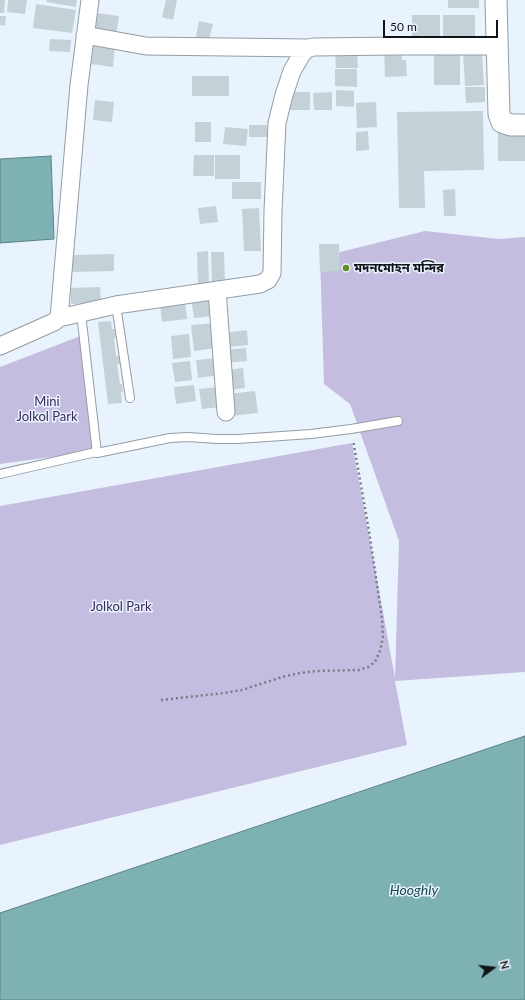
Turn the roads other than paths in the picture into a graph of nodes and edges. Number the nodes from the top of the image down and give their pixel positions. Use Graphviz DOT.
graph roads {
  1 [pos="90,0"];
  2 [pos="496,0"];
  3 [pos="85,35"];
  4 [pos="498,46"];
  5 [pos="308,48"];
  6 [pos="525,124"];
  7 [pos="217,290"];
  8 [pos="116,305"];
  9 [pos="81,313"];
  10 [pos="59,318"];
  11 [pos="0,346"];
  12 [pos="130,398"];
  13 [pos="226,412"];
  14 [pos="398,421"];
  15 [pos="96,452"];
  16 [pos="0,474"];
  1 -- 3 [label="street"];
  2 -- 4 [label="street"];
  3 -- 5 [label="street"];
  3 -- 10 [label="street"];
  4 -- 5 [label="street"];
  4 -- 6 [label="street"];
  5 -- 7 [label="street"];
  7 -- 8 [label="street"];
  7 -- 13 [label="street"];
  8 -- 9 [label="street"];
  8 -- 12 [label="lane"];
  9 -- 10 [label="street"];
  9 -- 15 [label="lane"];
  10 -- 11 [label="street"];
  14 -- 15 [label="lane"];
  15 -- 16 [label="lane"];
}
